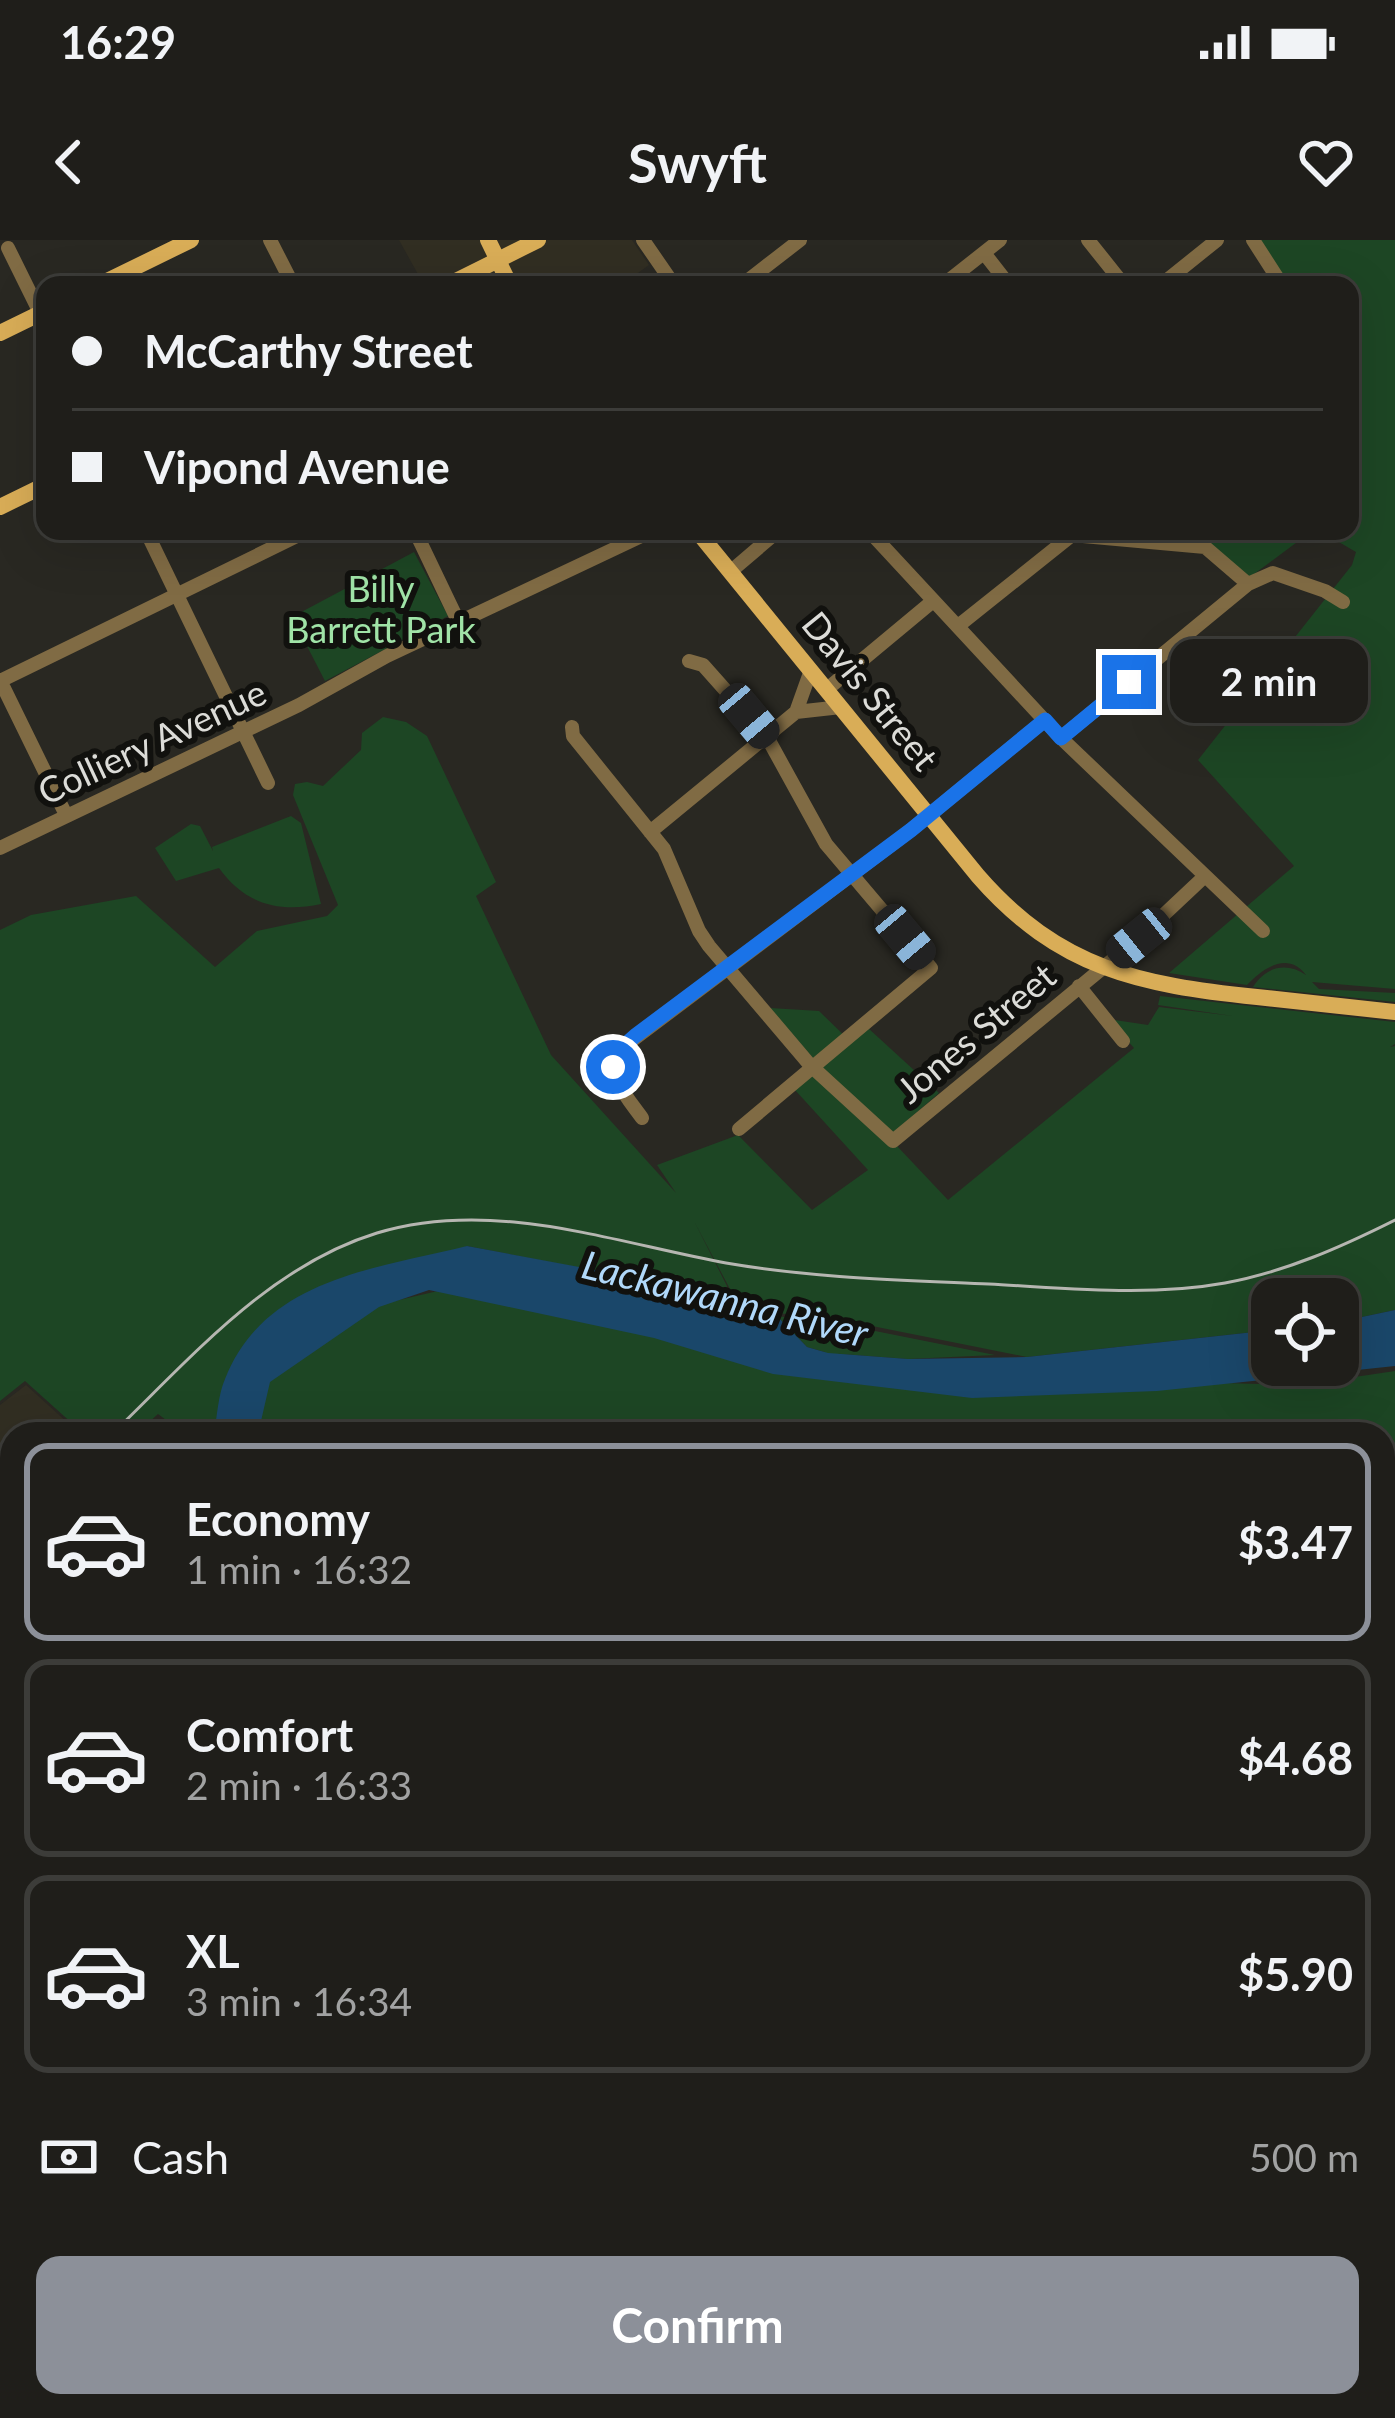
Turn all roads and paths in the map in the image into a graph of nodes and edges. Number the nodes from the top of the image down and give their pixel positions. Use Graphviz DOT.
graph roads {
  1 [pos="191,240"];
  2 [pos="270,240"];
  3 [pos="488,240"];
  4 [pos="538,240"];
  5 [pos="643,240"];
  6 [pos="800,240"];
  7 [pos="1000,240"];
  8 [pos="1088,240"];
  9 [pos="1217,240"];
  10 [pos="1253,240"];
  11 [pos="8,248"];
  12 [pos="984,253"];
  13 [pos="498,260"];
  14 [pos="117,276"];
  15 [pos="288,276"];
  16 [pos="466,276"];
  17 [pos="506,276"];
  18 [pos="668,276"];
  19 [pos="754,276"];
  20 [pos="955,276"];
  21 [pos="1002,276"];
  22 [pos="1117,276"];
  23 [pos="1172,276"];
  24 [pos="1276,276"];
  25 [pos="36,301"];
  26 [pos="36,319"];
  27 [pos="0,333"];
  28 [pos="36,489"];
  29 [pos="0,507"];
  30 [pos="150,540"];
  31 [pos="289,540"];
  32 [pos="419,540"];
  33 [pos="633,540"];
  34 [pos="704,540"];
  35 [pos="767,540"];
  36 [pos="877,540"];
  37 [pos="1066,540"];
  38 [pos="1127,540"];
  39 [pos="730,572"];
  40 [pos="1248,584"];
  41 [pos="178,595"];
  42 [pos="933,601"];
  43 [pos="1343,602"];
  44 [pos="459,623"];
  45 [pos="958,626"];
  46 [pos="689,661"];
  47 [pos="811,670"];
  48 [pos="0,681"];
  49 [pos="826,689"];
  50 [pos="841,707"];
  51 [pos="796,712"];
  52 [pos="1045,720"];
  53 [pos="572,727"];
  54 [pos="242,732"];
  55 [pos="767,737"];
  56 [pos="1061,738"];
  57 [pos="268,783"];
  58 [pos="66,815"];
  59 [pos="929,816"];
  60 [pos="650,832"];
  61 [pos="0,848"];
  62 [pos="852,874"];
  63 [pos="1205,876"];
  64 [pos="1263,931"];
  65 [pos="729,967"];
  66 [pos="1102,969"];
  67 [pos="1079,986"];
  68 [pos="1395,1012"];
  69 [pos="1124,1041"];
  70 [pos="811,1065"];
  71 [pos="642,1118"];
  72 [pos="739,1129"];
  1 -- 14 [label="main road"];
  2 -- 15 [label="street"];
  3 -- 13 [label="main road"];
  4 -- 13 [label="main road"];
  5 -- 18 [label="street"];
  6 -- 19 [label="street"];
  7 -- 12 [label="street"];
  8 -- 22 [label="street"];
  9 -- 23 [label="street"];
  10 -- 24 [label="street"];
  11 -- 25 [label="street"];
  12 -- 20 [label="street"];
  12 -- 21 [label="street"];
  13 -- 16 [label="main road"];
  13 -- 17 [label="main road"];
  26 -- 27 [label="main road"];
  28 -- 29 [label="main road"];
  30 -- 41 [label="street"];
  31 -- 41 [label="street"];
  32 -- 44 [label="street"];
  33 -- 44 [label="street, Colliery Avenue"];
  34 -- 39 [label="main road, Davis Street"];
  35 -- 39 [label="street"];
  36 -- 42 [label="street"];
  37 -- 45 [label="street"];
  38 -- 40 [label="street"];
  39 -- 47 [label="main road, Davis Street"];
  40 -- 43 [label="street"];
  40 -- 56 [label="street"];
  41 -- 48 [label="street"];
  41 -- 54 [label="street"];
  42 -- 45 [label="street"];
  42 -- 49 [label="street"];
  44 -- 54 [label="street, Colliery Avenue"];
  45 -- 52 [label="street"];
  46 -- 55 [label="street"];
  47 -- 49 [label="main road, Davis Street"];
  47 -- 51 [label="street"];
  48 -- 58 [label="street"];
  49 -- 50 [label="main road, Davis Street"];
  50 -- 51 [label="street"];
  50 -- 59 [label="main road, Davis Street"];
  51 -- 55 [label="street"];
  52 -- 56 [label="street"];
  52 -- 59 [label="street"];
  53 -- 60 [label="street"];
  54 -- 57 [label="street"];
  54 -- 58 [label="street, Colliery Avenue"];
  55 -- 60 [label="street"];
  55 -- 62 [label="street"];
  56 -- 63 [label="street"];
  58 -- 61 [label="street, Colliery Avenue"];
  59 -- 62 [label="street"];
  59 -- 66 [label="main road, Davis Street"];
  60 -- 65 [label="street"];
  62 -- 65 [label="street"];
  62 -- 70 [label="street"];
  63 -- 64 [label="street"];
  63 -- 66 [label="street, Jones Street"];
  65 -- 70 [label="street"];
  65 -- 71 [label="street"];
  66 -- 67 [label="street, Jones Street"];
  66 -- 68 [label="main road, Davis Street"];
  67 -- 69 [label="street"];
  67 -- 70 [label="street, Jones Street"];
  70 -- 72 [label="street"];
}
